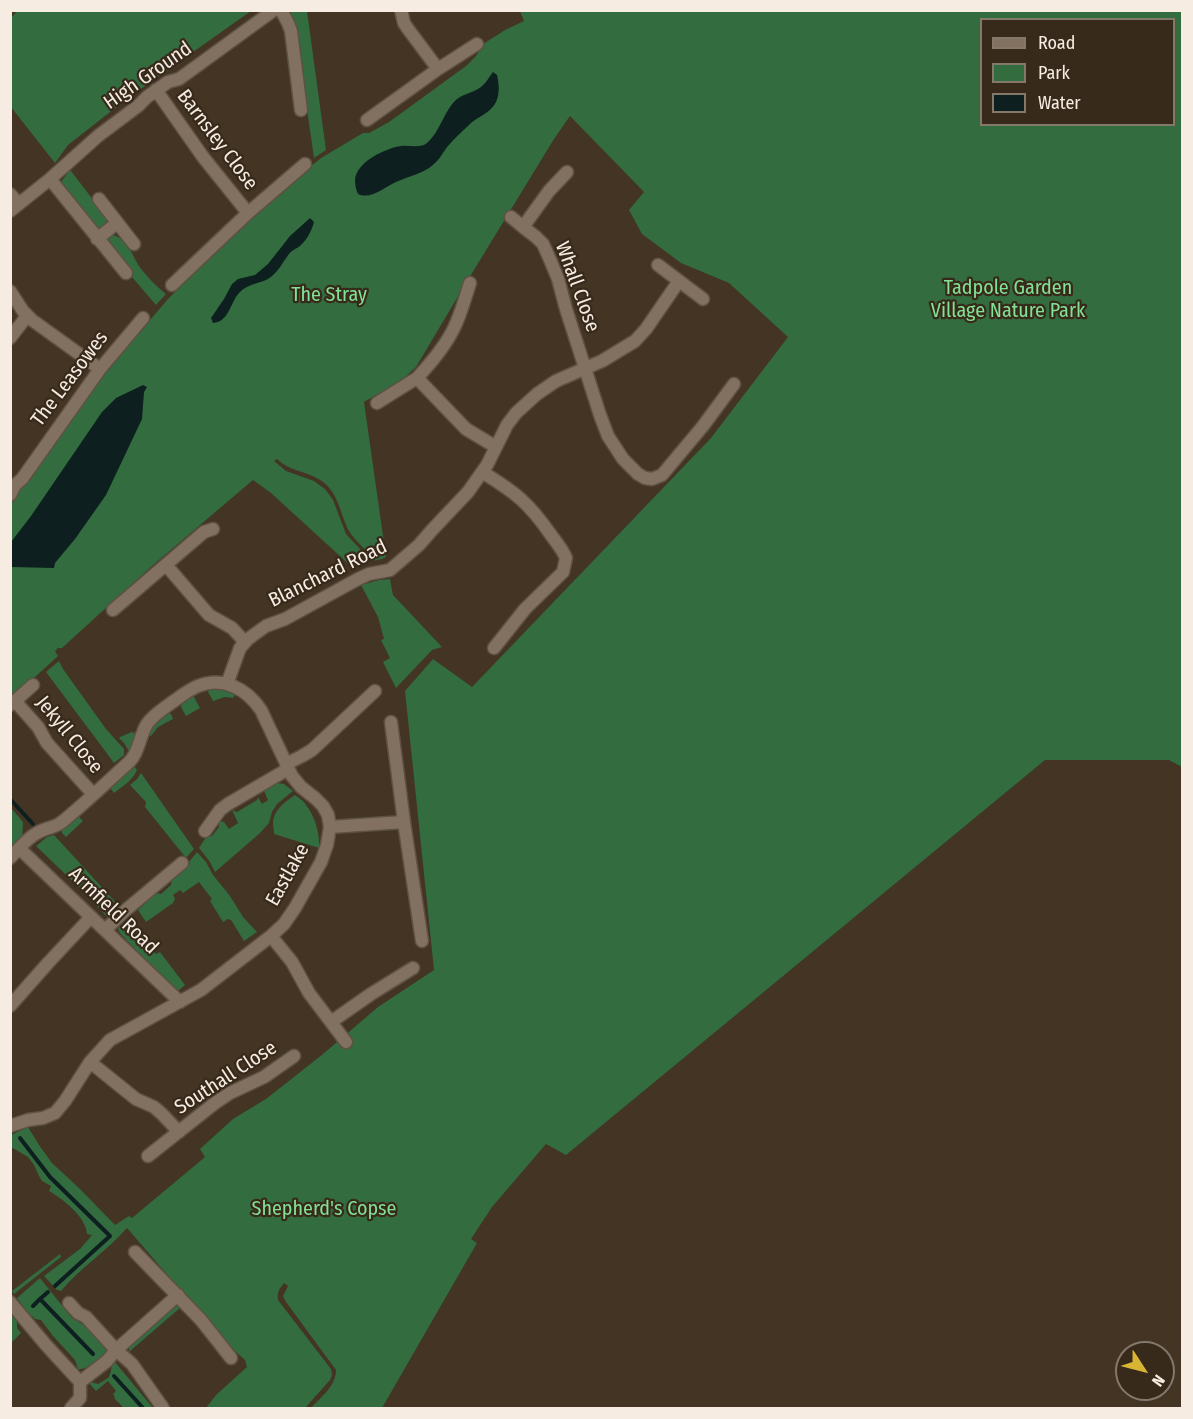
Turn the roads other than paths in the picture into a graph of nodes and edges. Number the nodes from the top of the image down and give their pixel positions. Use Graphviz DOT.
graph roads {
  1 [pos="274,10"];
  2 [pos="281,10"];
  3 [pos="400,10"];
  4 [pos="477,44"];
  5 [pos="438,69"];
  6 [pos="156,90"];
  7 [pos="301,110"];
  8 [pos="367,120"];
  9 [pos="305,164"];
  10 [pos="567,172"];
  11 [pos="50,179"];
  12 [pos="99,199"];
  13 [pos="13,203"];
  14 [pos="248,213"];
  15 [pos="511,217"];
  16 [pos="117,223"];
  17 [pos="523,227"];
  18 [pos="97,239"];
  19 [pos="134,244"];
  20 [pos="658,266"];
  21 [pos="126,273"];
  22 [pos="679,281"];
  23 [pos="470,283"];
  24 [pos="172,285"];
  25 [pos="10,291"];
  26 [pos="703,300"];
  27 [pos="27,316"];
  28 [pos="143,318"];
  29 [pos="10,338"];
  30 [pos="585,368"];
  31 [pos="100,369"];
  32 [pos="417,378"];
  33 [pos="734,384"];
  34 [pos="377,403"];
  35 [pos="496,447"];
  36 [pos="482,472"];
  37 [pos="10,495"];
  38 [pos="213,529"];
  39 [pos="166,565"];
  40 [pos="113,610"];
  41 [pos="245,642"];
  42 [pos="494,648"];
  43 [pos="227,684"];
  44 [pos="33,685"];
  45 [pos="375,691"];
  46 [pos="13,703"];
  47 [pos="391,722"];
  48 [pos="287,767"];
  49 [pos="93,794"];
  50 [pos="404,822"];
  51 [pos="330,827"];
  52 [pos="205,831"];
  53 [pos="20,849"];
  54 [pos="10,858"];
  55 [pos="182,863"];
  56 [pos="92,917"];
  57 [pos="105,930"];
  58 [pos="271,936"];
  59 [pos="422,941"];
  60 [pos="413,968"];
  61 [pos="180,1002"];
  62 [pos="10,1006"];
  63 [pos="331,1022"];
  64 [pos="346,1042"];
  65 [pos="294,1056"];
  66 [pos="90,1062"];
  67 [pos="10,1126"];
  68 [pos="179,1132"];
  69 [pos="148,1156"];
  70 [pos="135,1252"];
  71 [pos="178,1295"];
  72 [pos="10,1302"];
  73 [pos="69,1303"];
  74 [pos="116,1350"];
  75 [pos="231,1358"];
  76 [pos="80,1382"];
  77 [pos="71,1408"];
  78 [pos="163,1408"];
  1 -- 6 [label="street, High Ground"];
  2 -- 7 [label="street"];
  3 -- 5 [label="street"];
  4 -- 5 [label="street"];
  5 -- 8 [label="street"];
  6 -- 11 [label="street, High Ground"];
  6 -- 14 [label="street, Barnsley Close"];
  9 -- 14 [label="street, Barnsley Close"];
  10 -- 17 [label="street"];
  11 -- 13 [label="street, High Ground"];
  11 -- 18 [label="street"];
  12 -- 16 [label="street"];
  14 -- 24 [label="street, Barnsley Close"];
  15 -- 17 [label="street, Whall Close"];
  16 -- 18 [label="street"];
  16 -- 19 [label="street"];
  17 -- 30 [label="street, Whall Close"];
  18 -- 21 [label="street"];
  20 -- 22 [label="street"];
  22 -- 26 [label="street"];
  22 -- 30 [label="street, Blanchard Road"];
  23 -- 32 [label="street"];
  25 -- 27 [label="street"];
  27 -- 29 [label="street"];
  27 -- 31 [label="street"];
  28 -- 31 [label="street, The Leasowes"];
  30 -- 33 [label="street, Whall Close"];
  30 -- 35 [label="street, Blanchard Road"];
  31 -- 37 [label="street, The Leasowes"];
  32 -- 34 [label="street"];
  32 -- 35 [label="street"];
  35 -- 36 [label="street, Blanchard Road"];
  36 -- 41 [label="street, Blanchard Road"];
  36 -- 42 [label="street"];
  38 -- 39 [label="street"];
  39 -- 40 [label="street"];
  39 -- 41 [label="street"];
  41 -- 43 [label="street, Blanchard Road"];
  43 -- 48 [label="street, Eastlake"];
  43 -- 49 [label="street"];
  44 -- 46 [label="street, Jekyll Close"];
  45 -- 48 [label="street"];
  46 -- 49 [label="street, Jekyll Close"];
  47 -- 50 [label="street"];
  48 -- 51 [label="street, Eastlake"];
  48 -- 52 [label="street"];
  49 -- 53 [label="street"];
  50 -- 51 [label="street"];
  50 -- 59 [label="street"];
  51 -- 58 [label="street, Eastlake"];
  53 -- 54 [label="street"];
  53 -- 56 [label="street, Armfield Road"];
  55 -- 57 [label="street"];
  56 -- 57 [label="street, Armfield Road"];
  56 -- 62 [label="street"];
  57 -- 61 [label="street, Armfield Road"];
  58 -- 61 [label="street, Eastlake"];
  58 -- 63 [label="street"];
  60 -- 63 [label="street"];
  61 -- 66 [label="street, Eastlake"];
  63 -- 64 [label="street"];
  65 -- 68 [label="street, Southall Close"];
  66 -- 67 [label="street, Eastlake"];
  66 -- 68 [label="street, Southall Close"];
  68 -- 69 [label="street, Southall Close"];
  70 -- 71 [label="street"];
  71 -- 74 [label="street"];
  71 -- 75 [label="street"];
  72 -- 76 [label="street"];
  73 -- 74 [label="street"];
  74 -- 76 [label="street"];
  74 -- 78 [label="street"];
  76 -- 77 [label="street"];
}
